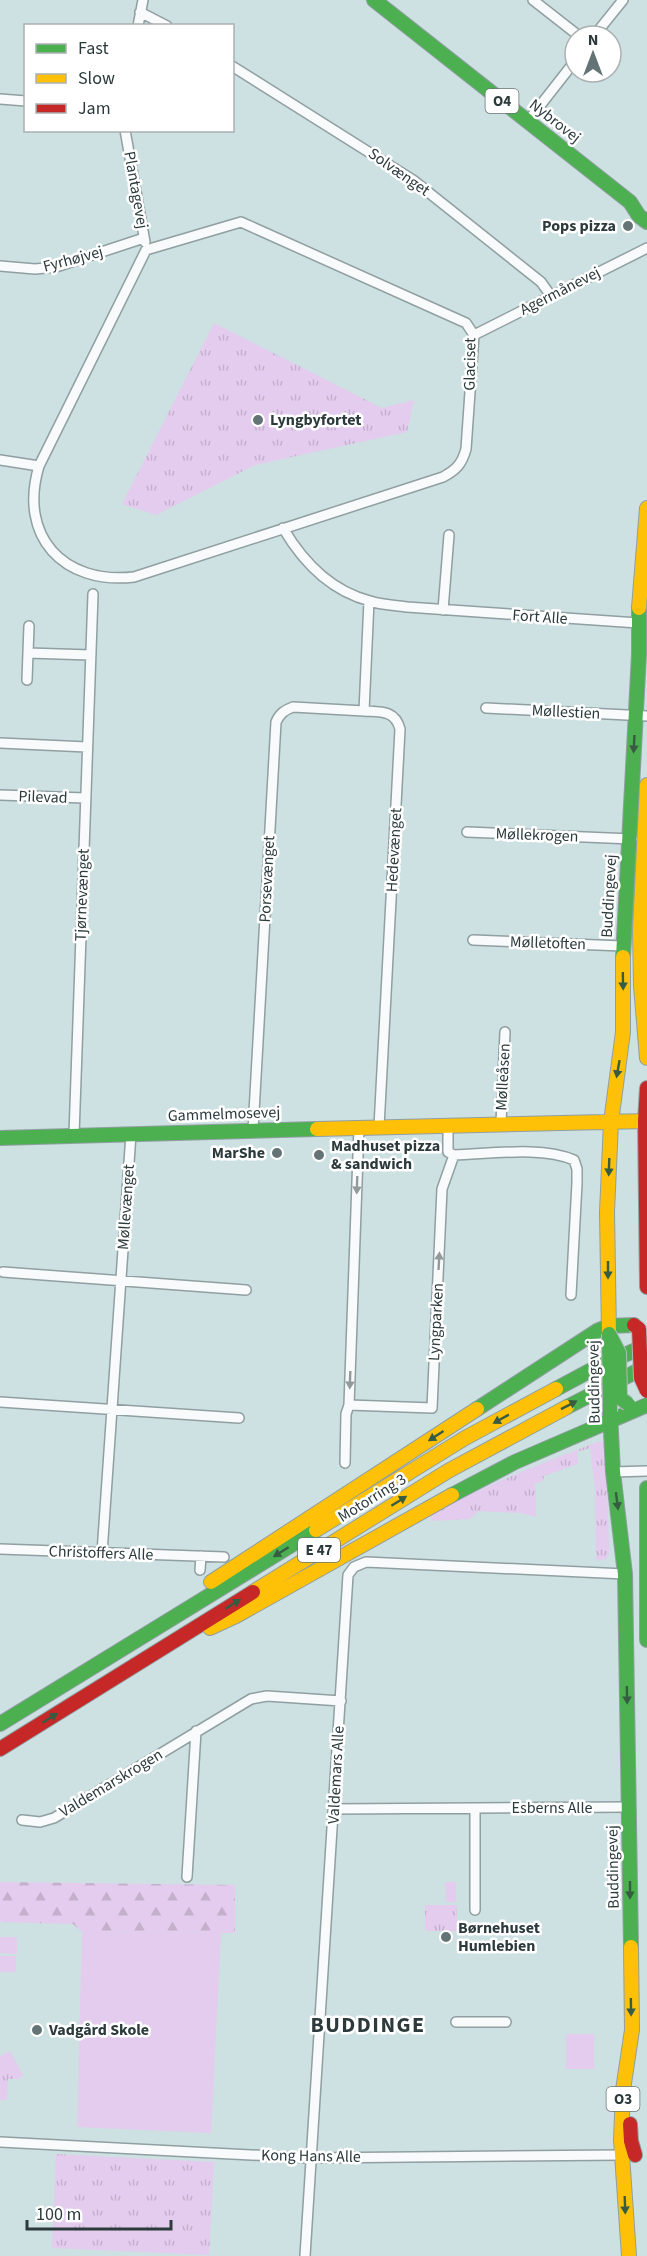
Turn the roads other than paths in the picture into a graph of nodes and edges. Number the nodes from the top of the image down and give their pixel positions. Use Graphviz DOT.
graph roads {
  1 [pos="142,0"];
  2 [pos="374,0"];
  3 [pos="533,0"];
  4 [pos="623,0"];
  5 [pos="140,12"];
  6 [pos="138,24"];
  7 [pos="163,24"];
  8 [pos="564,24"];
  9 [pos="604,24"];
  10 [pos="234,67"];
  11 [pos="563,76"];
  12 [pos="0,99"];
  13 [pos="24,101"];
  14 [pos="528,121"];
  15 [pos="125,132"];
  16 [pos="630,202"];
  17 [pos="647,208"];
  18 [pos="647,222"];
  19 [pos="144,238"];
  20 [pos="647,248"];
  21 [pos="146,250"];
  22 [pos="0,266"];
  23 [pos="551,296"];
  24 [pos="474,335"];
  25 [pos="0,460"];
  26 [pos="39,466"];
  27 [pos="647,508"];
  28 [pos="283,528"];
  29 [pos="449,535"];
  30 [pos="93,594"];
  31 [pos="369,601"];
  32 [pos="442,610"];
  33 [pos="638,623"];
  34 [pos="28,626"];
  35 [pos="28,653"];
  36 [pos="91,655"];
  37 [pos="27,680"];
  38 [pos="486,708"];
  39 [pos="364,711"];
  40 [pos="641,716"];
  41 [pos="0,743"];
  42 [pos="87,747"];
  43 [pos="647,784"];
  44 [pos="0,795"];
  45 [pos="86,798"];
  46 [pos="467,832"];
  47 [pos="629,839"];
  48 [pos="644,839"];
  49 [pos="644,931"];
  50 [pos="473,940"];
  51 [pos="623,946"];
  52 [pos="506,1032"];
  53 [pos="647,1058"];
  54 [pos="647,1088"];
  55 [pos="646,1121"];
  56 [pos="611,1122"];
  57 [pos="501,1123"];
  58 [pos="448,1125"];
  59 [pos="359,1127"];
  60 [pos="379,1127"];
  61 [pos="253,1130"];
  62 [pos="131,1134"];
  63 [pos="75,1136"];
  64 [pos="0,1138"];
  65 [pos="454,1155"];
  66 [pos="3,1272"];
  67 [pos="121,1281"];
  68 [pos="647,1287"];
  69 [pos="246,1290"];
  70 [pos="571,1295"];
  71 [pos="647,1313"];
  72 [pos="619,1327"];
  73 [pos="647,1345"];
  74 [pos="647,1366"];
  75 [pos="647,1391"];
  76 [pos="0,1402"];
  77 [pos="349,1405"];
  78 [pos="647,1405"];
  79 [pos="112,1410"];
  80 [pos="610,1417"];
  81 [pos="239,1418"];
  82 [pos="345,1463"];
  83 [pos="647,1471"];
  84 [pos="613,1472"];
  85 [pos="647,1488"];
  86 [pos="0,1549"];
  87 [pos="102,1552"];
  88 [pos="201,1556"];
  89 [pos="224,1557"];
  90 [pos="200,1570"];
  91 [pos="647,1573"];
  92 [pos="624,1574"];
  93 [pos="647,1640"];
  94 [pos="154,1652"];
  95 [pos="112,1656"];
  96 [pos="341,1701"];
  97 [pos="0,1724"];
  98 [pos="196,1731"];
  99 [pos="0,1749"];
  100 [pos="629,1808"];
  101 [pos="335,1809"];
  102 [pos="475,1809"];
  103 [pos="22,1820"];
  104 [pos="187,1877"];
  105 [pos="475,1910"];
  106 [pos="456,2022"];
  107 [pos="506,2022"];
  108 [pos="0,2142"];
  109 [pos="635,2155"];
  110 [pos="311,2158"];
  111 [pos="305,2256"];
  112 [pos="628,2256"];
  1 -- 5 [label="street"];
  2 -- 14 [label="main road, Nybrovej / O4"];
  3 -- 8 [label="street"];
  4 -- 9 [label="street"];
  5 -- 6 [label="street"];
  5 -- 7 [label="street"];
  10 -- 23 [label="street, Solvænget"];
  11 -- 14 [label="street"];
  12 -- 13 [label="street"];
  14 -- 16 [label="main road, Nybrovej / O4"];
  15 -- 19 [label="street, Plantagevej"];
  16 -- 17 [label="main road, Nybrovej / O4"];
  16 -- 18 [label="main road, Nybrovej / O4"];
  19 -- 21 [label="street, Plantagevej"];
  19 -- 22 [label="street, Fyrhøjvej"];
  20 -- 23 [label="street, Agermånevej"];
  21 -- 24 [label="street, Glaciset"];
  21 -- 26 [label="street, Glaciset"];
  23 -- 24 [label="street, Agermånevej"];
  24 -- 28 [label="street, Glaciset"];
  25 -- 26 [label="street"];
  26 -- 28 [label="street, Glaciset"];
  27 -- 33 [label="main road, Buddingevej"];
  28 -- 31 [label="street, Fort Alle"];
  29 -- 32 [label="street"];
  30 -- 36 [label="street, Tjørnevænget"];
  31 -- 32 [label="street, Fort Alle"];
  31 -- 39 [label="street"];
  32 -- 33 [label="street, Fort Alle"];
  33 -- 40 [label="main road, Buddingevej"];
  34 -- 35 [label="street"];
  35 -- 36 [label="street"];
  35 -- 37 [label="street"];
  36 -- 42 [label="street, Tjørnevænget"];
  38 -- 40 [label="street, Møllestien"];
  39 -- 60 [label="street, Hedevænget"];
  39 -- 61 [label="street, Porsevænget"];
  40 -- 47 [label="main road, Buddingevej, one-way"];
  41 -- 42 [label="street"];
  42 -- 45 [label="street, Tjørnevænget"];
  43 -- 48 [label="main road, Buddingevej"];
  44 -- 45 [label="street, Pilevad"];
  45 -- 63 [label="street, Tjørnevænget"];
  46 -- 47 [label="street, Møllekrogen"];
  47 -- 48 [label="street, Møllekrogen"];
  47 -- 51 [label="main road, Buddingevej"];
  48 -- 49 [label="main road, Buddingevej"];
  49 -- 53 [label="main road, Buddingevej"];
  50 -- 51 [label="street, Mølletoften"];
  51 -- 56 [label="main road, Buddingevej, one-way"];
  52 -- 57 [label="street, Mølleåsen"];
  54 -- 55 [label="main road"];
  55 -- 56 [label="main road, Gammelmosevej"];
  55 -- 68 [label="main road"];
  56 -- 57 [label="main road, Gammelmosevej"];
  56 -- 72 [label="main road, Buddingevej, one-way"];
  57 -- 58 [label="main road, Gammelmosevej"];
  58 -- 60 [label="main road, Gammelmosevej"];
  58 -- 65 [label="street"];
  59 -- 60 [label="main road, Gammelmosevej"];
  59 -- 61 [label="main road, Gammelmosevej"];
  59 -- 77 [label="street, one-way"];
  61 -- 62 [label="main road, Gammelmosevej"];
  62 -- 63 [label="main road, Gammelmosevej"];
  62 -- 67 [label="street, Møllevænget"];
  63 -- 64 [label="main road, Gammelmosevej"];
  65 -- 70 [label="street"];
  77 -- 65 [label="street, Lyngparken, one-way"];
  66 -- 67 [label="street"];
  67 -- 69 [label="street"];
  67 -- 79 [label="street, Møllevænget"];
  71 -- 72 [label="main road"];
  72 -- 75 [label="main road, bridge"];
  72 -- 78 [label="main road, bridge"];
  72 -- 80 [label="main road, Buddingevej / O3, bridge"];
  72 -- 95 [label="main road, one-way"];
  73 -- 95 [label="main road, Motorring 3 / E 47, one-way"];
  94 -- 74 [label="main road, Motorring 3 / E 47, one-way"];
  76 -- 79 [label="street"];
  77 -- 82 [label="street"];
  78 -- 80 [label="main road"];
  79 -- 81 [label="street"];
  79 -- 87 [label="street, Møllevænget"];
  80 -- 84 [label="main road, Buddingevej / O3"];
  80 -- 94 [label="main road"];
  83 -- 84 [label="street"];
  84 -- 92 [label="main road, Buddingevej / O3, one-way"];
  85 -- 91 [label="main road"];
  86 -- 87 [label="street, Christoffers Alle"];
  87 -- 88 [label="street, Christoffers Alle"];
  88 -- 89 [label="street, Christoffers Alle"];
  88 -- 90 [label="street"];
  91 -- 93 [label="main road"];
  92 -- 96 [label="street, Valdemars Alle"];
  92 -- 100 [label="main road, Buddingevej / O3, one-way"];
  99 -- 94 [label="main road, Motorring 3 / E 47, one-way"];
  95 -- 97 [label="main road, Motorring 3 / E 47"];
  96 -- 98 [label="street, Valdemarskrogen"];
  96 -- 101 [label="street, Valdemars Alle"];
  98 -- 103 [label="street, Valdemarskrogen"];
  98 -- 104 [label="street"];
  100 -- 102 [label="street, Esberns Alle"];
  100 -- 109 [label="main road, Buddingevej / O3, one-way"];
  101 -- 102 [label="street, Esberns Alle"];
  101 -- 110 [label="street, Valdemars Alle"];
  102 -- 105 [label="street"];
  106 -- 107 [label="street"];
  108 -- 110 [label="street, Kong Hans Alle"];
  109 -- 110 [label="street, Kong Hans Alle"];
  109 -- 112 [label="main road, Buddingevej / O3, one-way"];
  110 -- 111 [label="street, Valdemars Alle"];
}
